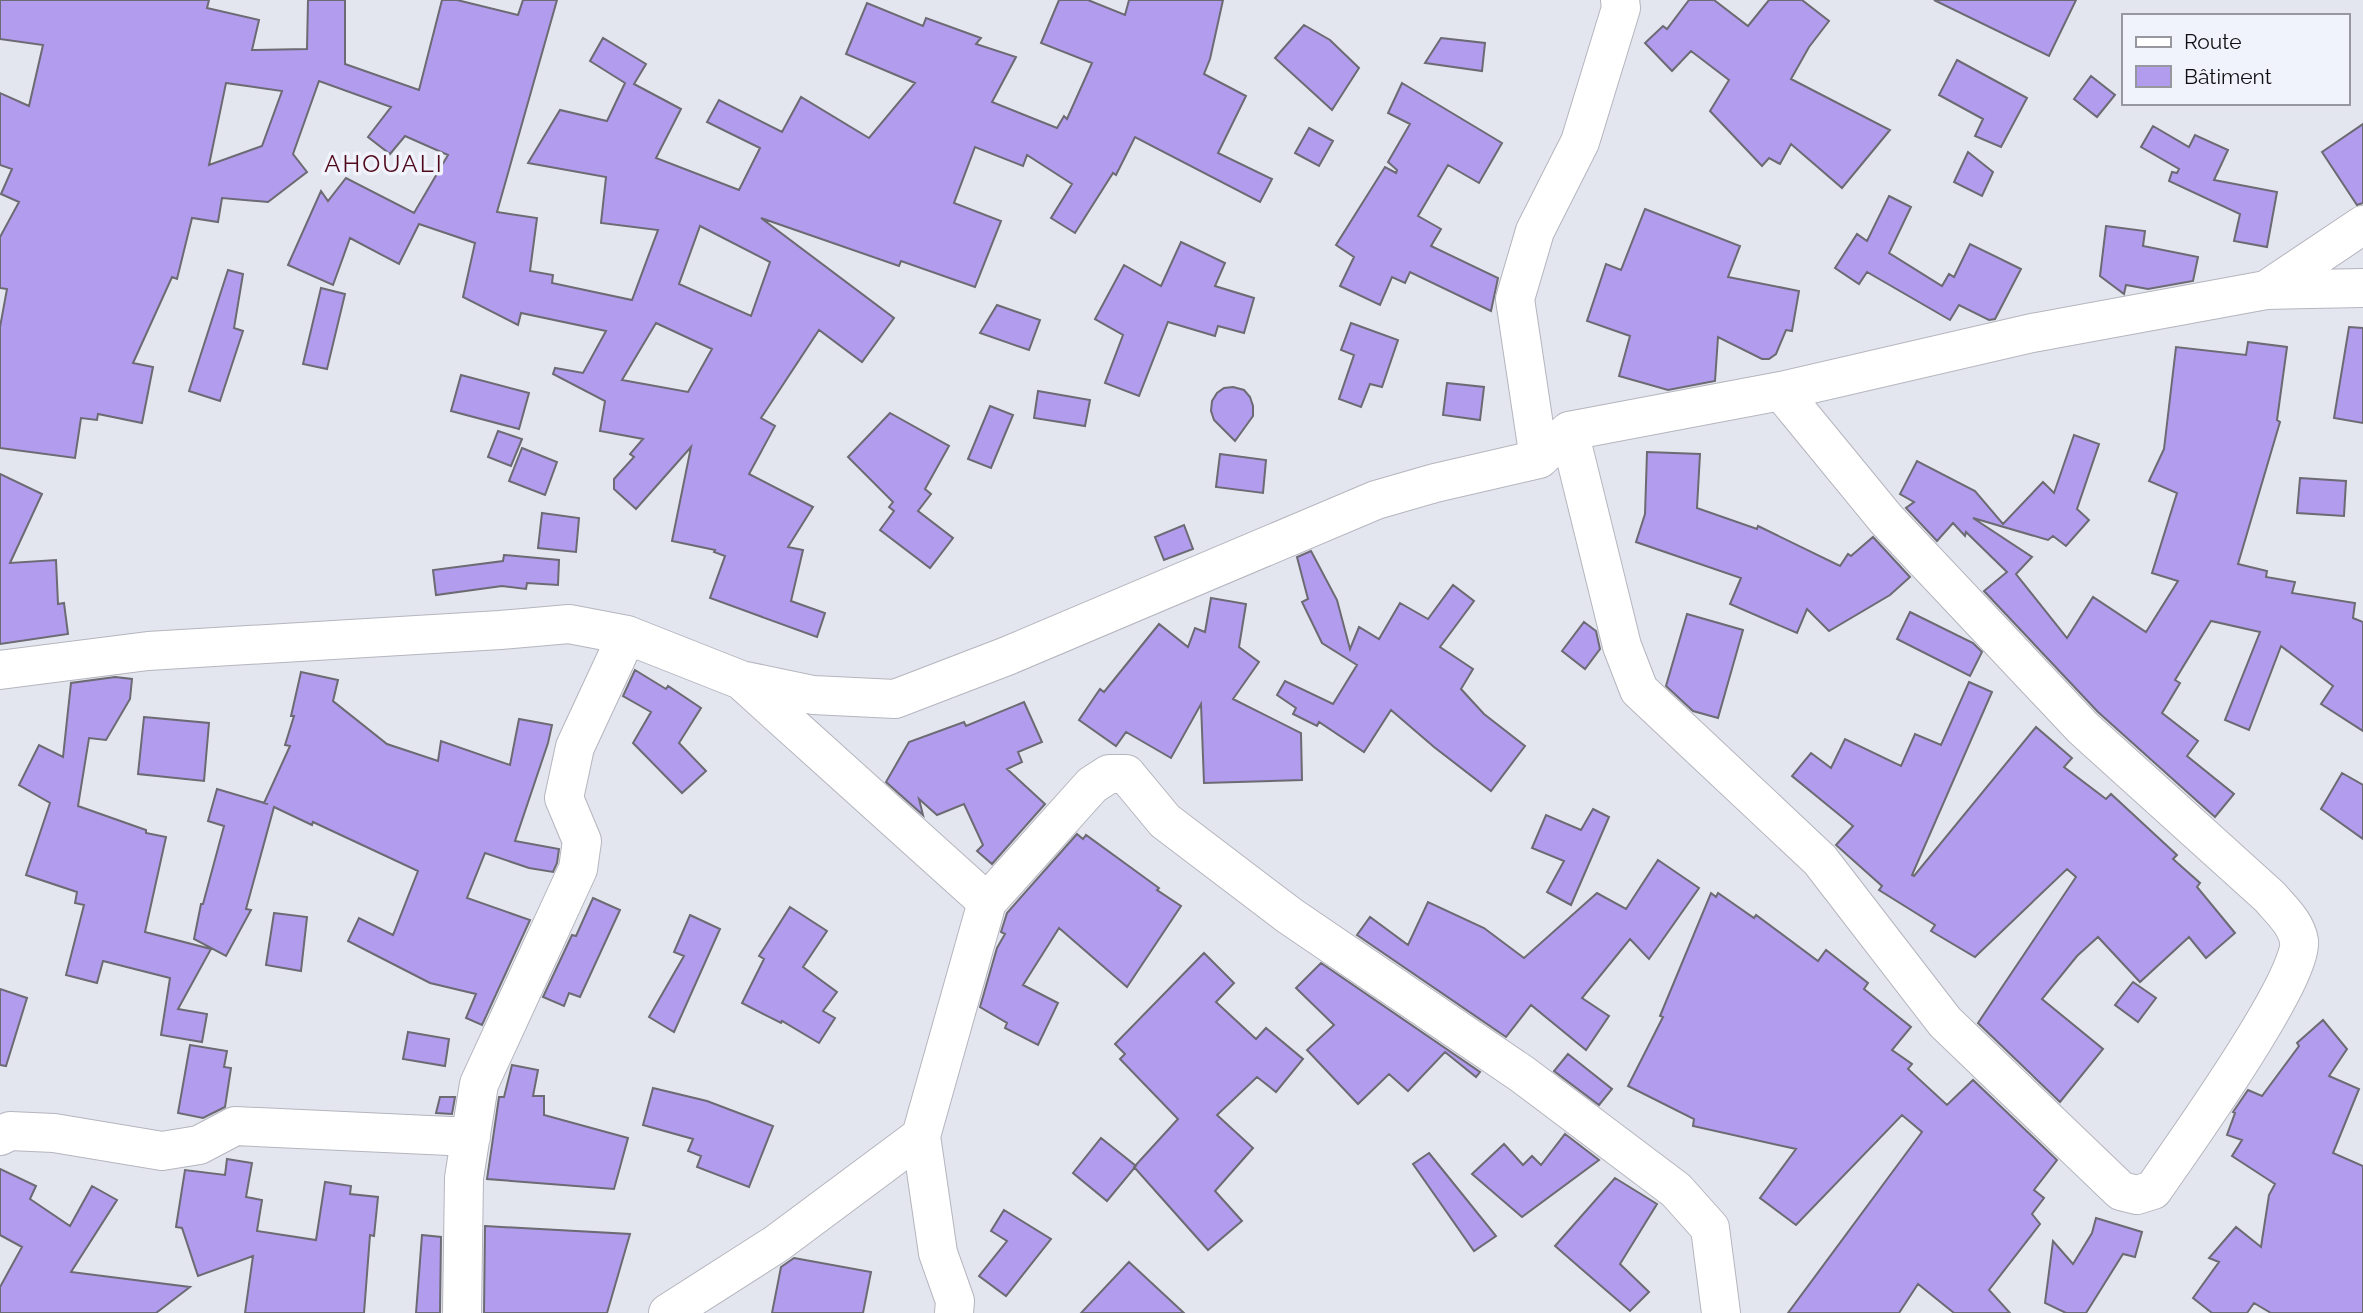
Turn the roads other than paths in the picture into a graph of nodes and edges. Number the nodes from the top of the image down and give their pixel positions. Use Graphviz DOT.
graph roads {
  1 [pos="1620,0"];
  2 [pos="2363,225"];
  3 [pos="2363,288"];
  4 [pos="2266,290"];
  5 [pos="1781,391"];
  6 [pos="1569,431"];
  7 [pos="1539,458"];
  8 [pos="627,635"];
  9 [pos="0,670"];
  10 [pos="741,680"];
  11 [pos="988,902"];
  12 [pos="0,1136"];
  13 [pos="920,1136"];
  14 [pos="471,1137"];
  15 [pos="462,1313"];
  16 [pos="668,1313"];
  17 [pos="954,1313"];
  18 [pos="1721,1313"];
  1 -- 7 [label="street"];
  2 -- 4 [label="street"];
  3 -- 4 [label="street"];
  4 -- 5 [label="street"];
  5 -- 6 [label="street"];
  5 -- 6 [label="street"];
  6 -- 7 [label="street"];
  7 -- 10 [label="street"];
  8 -- 9 [label="street"];
  8 -- 10 [label="street"];
  8 -- 14 [label="street"];
  10 -- 11 [label="street"];
  11 -- 13 [label="street"];
  11 -- 18 [label="street"];
  12 -- 14 [label="street"];
  13 -- 16 [label="street"];
  13 -- 17 [label="street"];
  14 -- 15 [label="street"];
}
